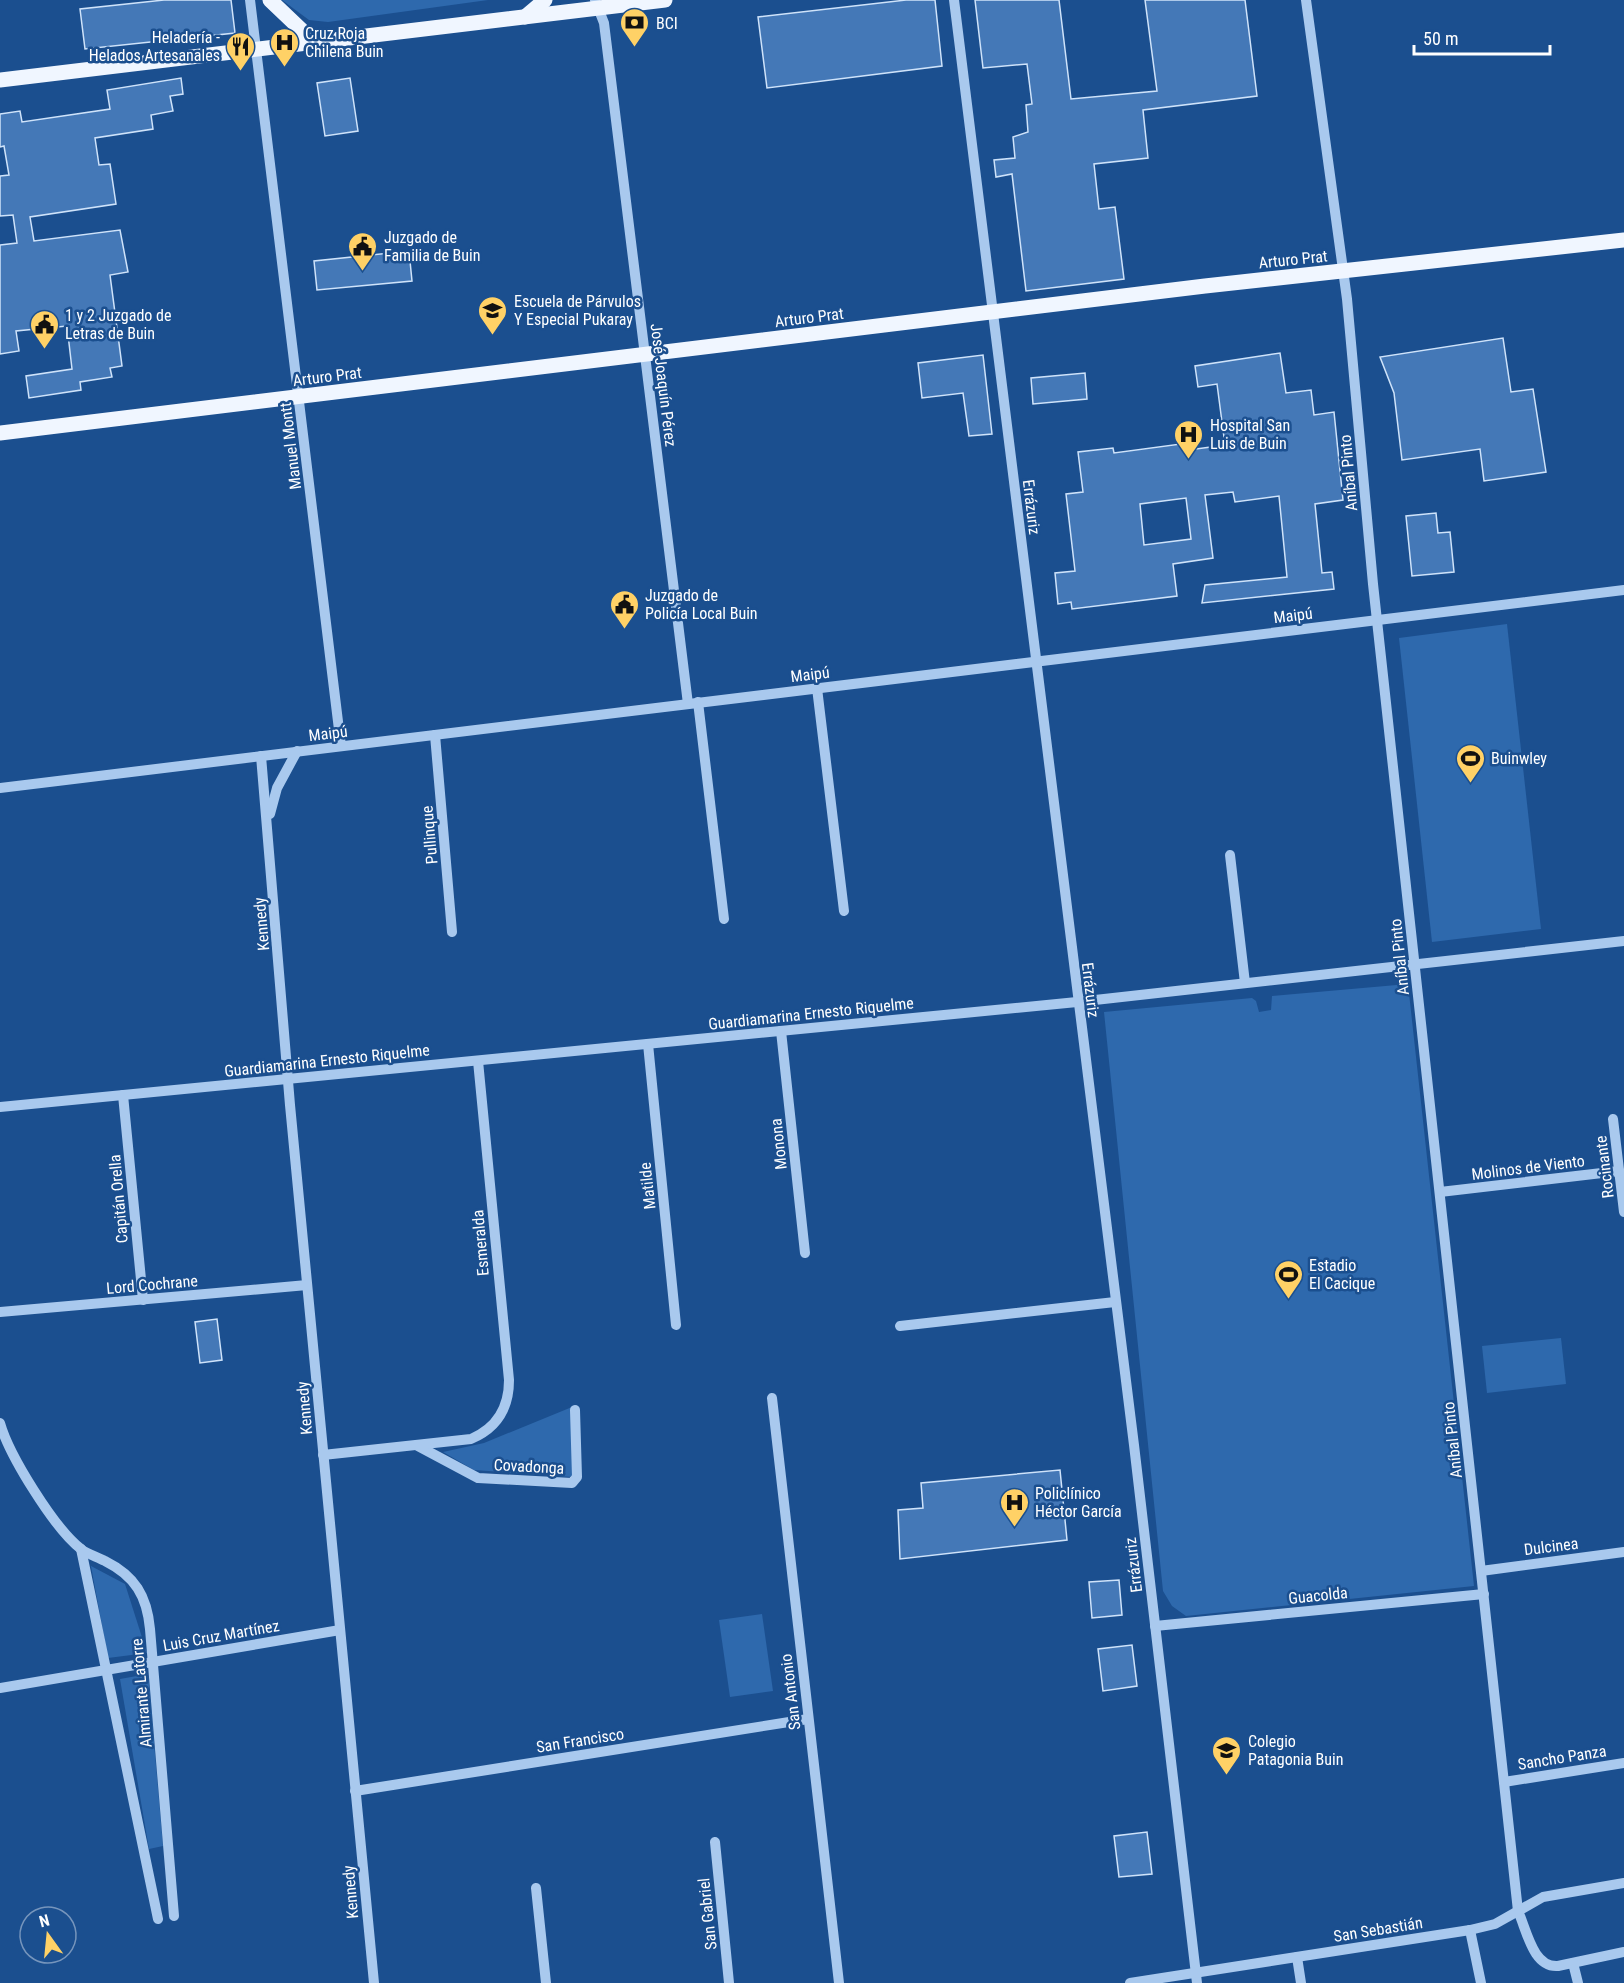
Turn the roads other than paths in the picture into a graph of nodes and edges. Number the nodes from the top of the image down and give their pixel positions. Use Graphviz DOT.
graph roads {
  1 [pos="250,0"];
  2 [pos="270,0"];
  3 [pos="545,0"];
  4 [pos="665,0"];
  5 [pos="954,0"];
  6 [pos="1306,0"];
  7 [pos="596,4"];
  8 [pos="525,17"];
  9 [pos="312,41"];
  10 [pos="256,48"];
  11 [pos="0,80"];
  12 [pos="1624,240"];
  13 [pos="1342,272"];
  14 [pos="993,311"];
  15 [pos="645,356"];
  16 [pos="299,397"];
  17 [pos="0,433"];
  18 [pos="1624,590"];
  19 [pos="1377,620"];
  20 [pos="1036,661"];
  21 [pos="817,688"];
  22 [pos="693,703"];
  23 [pos="435,735"];
  24 [pos="341,746"];
  25 [pos="297,752"];
  26 [pos="261,756"];
  27 [pos="0,788"];
  28 [pos="268,830"];
  29 [pos="1230,855"];
  30 [pos="844,910"];
  31 [pos="724,919"];
  32 [pos="453,932"];
  33 [pos="1624,941"];
  34 [pos="1415,964"];
  35 [pos="1245,983"];
  36 [pos="1077,1002"];
  37 [pos="781,1031"];
  38 [pos="648,1044"];
  39 [pos="478,1061"];
  40 [pos="289,1080"];
  41 [pos="123,1095"];
  42 [pos="0,1107"];
  43 [pos="1613,1119"];
  44 [pos="1619,1172"];
  45 [pos="1440,1192"];
  46 [pos="1624,1212"];
  47 [pos="805,1253"];
  48 [pos="307,1285"];
  49 [pos="143,1300"];
  50 [pos="1115,1302"];
  51 [pos="0,1312"];
  52 [pos="676,1325"];
  53 [pos="900,1326"];
  54 [pos="772,1398"];
  55 [pos="575,1410"];
  56 [pos="498,1420"];
  57 [pos="0,1423"];
  58 [pos="418,1446"];
  59 [pos="323,1455"];
  60 [pos="81,1549"];
  61 [pos="1624,1552"];
  62 [pos="1481,1571"];
  63 [pos="1484,1594"];
  64 [pos="1155,1626"];
  65 [pos="340,1630"];
  66 [pos="153,1662"];
  67 [pos="106,1670"];
  68 [pos="0,1688"];
  69 [pos="808,1719"];
  70 [pos="1624,1762"];
  71 [pos="1504,1782"];
  72 [pos="355,1791"];
  73 [pos="715,1842"];
  74 [pos="170,1869"];
  75 [pos="148,1872"];
  76 [pos="1624,1883"];
  77 [pos="536,1888"];
  78 [pos="1518,1911"];
  79 [pos="174,1916"];
  80 [pos="158,1919"];
  81 [pos="1470,1930"];
  82 [pos="1624,1952"];
  83 [pos="1297,1957"];
  84 [pos="1573,1963"];
  85 [pos="1196,1978"];
  86 [pos="374,1983"];
  87 [pos="546,1983"];
  88 [pos="729,1983"];
  89 [pos="839,1983"];
  90 [pos="1130,1983"];
  91 [pos="1301,1983"];
  92 [pos="1481,1983"];
  93 [pos="1578,1983"];
  1 -- 10 [label="street, Manuel Montt"];
  2 -- 9 [label="main road"];
  3 -- 8 [label="main road"];
  4 -- 7 [label="main road"];
  5 -- 14 [label="street, Errázuriz"];
  6 -- 13 [label="street, Aníbal Pinto"];
  7 -- 8 [label="main road"];
  7 -- 15 [label="street, José Joaquín Pérez"];
  8 -- 9 [label="main road"];
  9 -- 10 [label="main road"];
  10 -- 11 [label="main road"];
  10 -- 16 [label="street, Manuel Montt"];
  12 -- 13 [label="main road, Arturo Prat"];
  13 -- 14 [label="main road, Arturo Prat"];
  13 -- 19 [label="street, Aníbal Pinto"];
  14 -- 15 [label="main road, Arturo Prat"];
  14 -- 20 [label="street, Errázuriz"];
  15 -- 16 [label="main road, Arturo Prat"];
  15 -- 22 [label="street, José Joaquín Pérez"];
  16 -- 17 [label="main road, Arturo Prat"];
  16 -- 24 [label="street, Manuel Montt"];
  18 -- 19 [label="street, Maipú"];
  19 -- 20 [label="street, Maipú"];
  19 -- 34 [label="street, Aníbal Pinto"];
  20 -- 21 [label="street, Maipú"];
  20 -- 36 [label="street, Errázuriz"];
  21 -- 22 [label="street, Maipú"];
  21 -- 30 [label="street"];
  22 -- 23 [label="street, Maipú"];
  22 -- 31 [label="street, José Joaquín Pérez"];
  23 -- 24 [label="street, Maipú"];
  23 -- 32 [label="street, Pullinque"];
  24 -- 25 [label="street, Maipú"];
  25 -- 26 [label="street, Maipú"];
  25 -- 28 [label="street, Kennedy"];
  26 -- 27 [label="street, Maipú"];
  26 -- 28 [label="street, Kennedy"];
  28 -- 40 [label="street, Kennedy"];
  29 -- 35 [label="street"];
  33 -- 34 [label="street, Guardiamarina Ernesto Riquelme"];
  34 -- 35 [label="street, Guardiamarina Ernesto Riquelme"];
  34 -- 45 [label="street, Aníbal Pinto"];
  35 -- 36 [label="street, Guardiamarina Ernesto Riquelme"];
  36 -- 37 [label="street, Guardiamarina Ernesto Riquelme"];
  36 -- 50 [label="street, Errázuriz"];
  37 -- 38 [label="street, Guardiamarina Ernesto Riquelme"];
  37 -- 47 [label="street, Monona"];
  38 -- 39 [label="street, Guardiamarina Ernesto Riquelme"];
  38 -- 52 [label="street, Matilde"];
  39 -- 40 [label="street, Guardiamarina Ernesto Riquelme"];
  39 -- 56 [label="street, Esmeralda"];
  40 -- 41 [label="street, Guardiamarina Ernesto Riquelme"];
  40 -- 48 [label="street, Kennedy"];
  41 -- 42 [label="street, Guardiamarina Ernesto Riquelme"];
  41 -- 49 [label="street, Capitán Orella"];
  43 -- 44 [label="street, Rocinante"];
  44 -- 45 [label="street, Molinos de Viento"];
  44 -- 46 [label="street, Rocinante"];
  45 -- 62 [label="street, Aníbal Pinto"];
  48 -- 49 [label="street, Lord Cochrane"];
  48 -- 59 [label="street, Kennedy"];
  49 -- 51 [label="street, Lord Cochrane"];
  50 -- 53 [label="street"];
  50 -- 64 [label="street, Errázuriz"];
  54 -- 69 [label="street, San Antonio"];
  55 -- 58 [label="street, Covadonga"];
  56 -- 58 [label="street, Covadonga"];
  57 -- 60 [label="street, Almirante Latorre"];
  58 -- 59 [label="street, Covadonga"];
  59 -- 65 [label="street, Kennedy"];
  60 -- 66 [label="street, Almirante Latorre"];
  60 -- 67 [label="street, Almirante Latorre"];
  61 -- 62 [label="street, Dulcinea"];
  62 -- 63 [label="street, Aníbal Pinto"];
  63 -- 64 [label="street, Guacolda"];
  63 -- 71 [label="street, Aníbal Pinto"];
  64 -- 85 [label="street, Errázuriz"];
  65 -- 66 [label="street, Luis Cruz Martínez"];
  65 -- 72 [label="street, Kennedy"];
  66 -- 67 [label="street, Luis Cruz Martínez"];
  66 -- 74 [label="street, Almirante Latorre"];
  67 -- 68 [label="street, Luis Cruz Martínez"];
  67 -- 75 [label="street, Almirante Latorre"];
  69 -- 72 [label="street, San Francisco"];
  69 -- 89 [label="street, San Antonio"];
  70 -- 71 [label="street, Sancho Panza"];
  71 -- 78 [label="street, Aníbal Pinto"];
  72 -- 86 [label="street, Kennedy"];
  73 -- 88 [label="street, San Gabriel"];
  74 -- 75 [label="street"];
  74 -- 79 [label="street, Almirante Latorre"];
  75 -- 80 [label="street, Almirante Latorre"];
  76 -- 78 [label="street, San Sebastián"];
  77 -- 87 [label="street"];
  78 -- 81 [label="street, San Sebastián"];
  78 -- 84 [label="street, Aníbal Pinto"];
  81 -- 83 [label="street, San Sebastián"];
  81 -- 92 [label="street"];
  82 -- 84 [label="street, Aníbal Pinto"];
  83 -- 85 [label="street, San Sebastián"];
  83 -- 91 [label="street"];
  84 -- 93 [label="street"];
  85 -- 90 [label="street, San Sebastián"];
}
